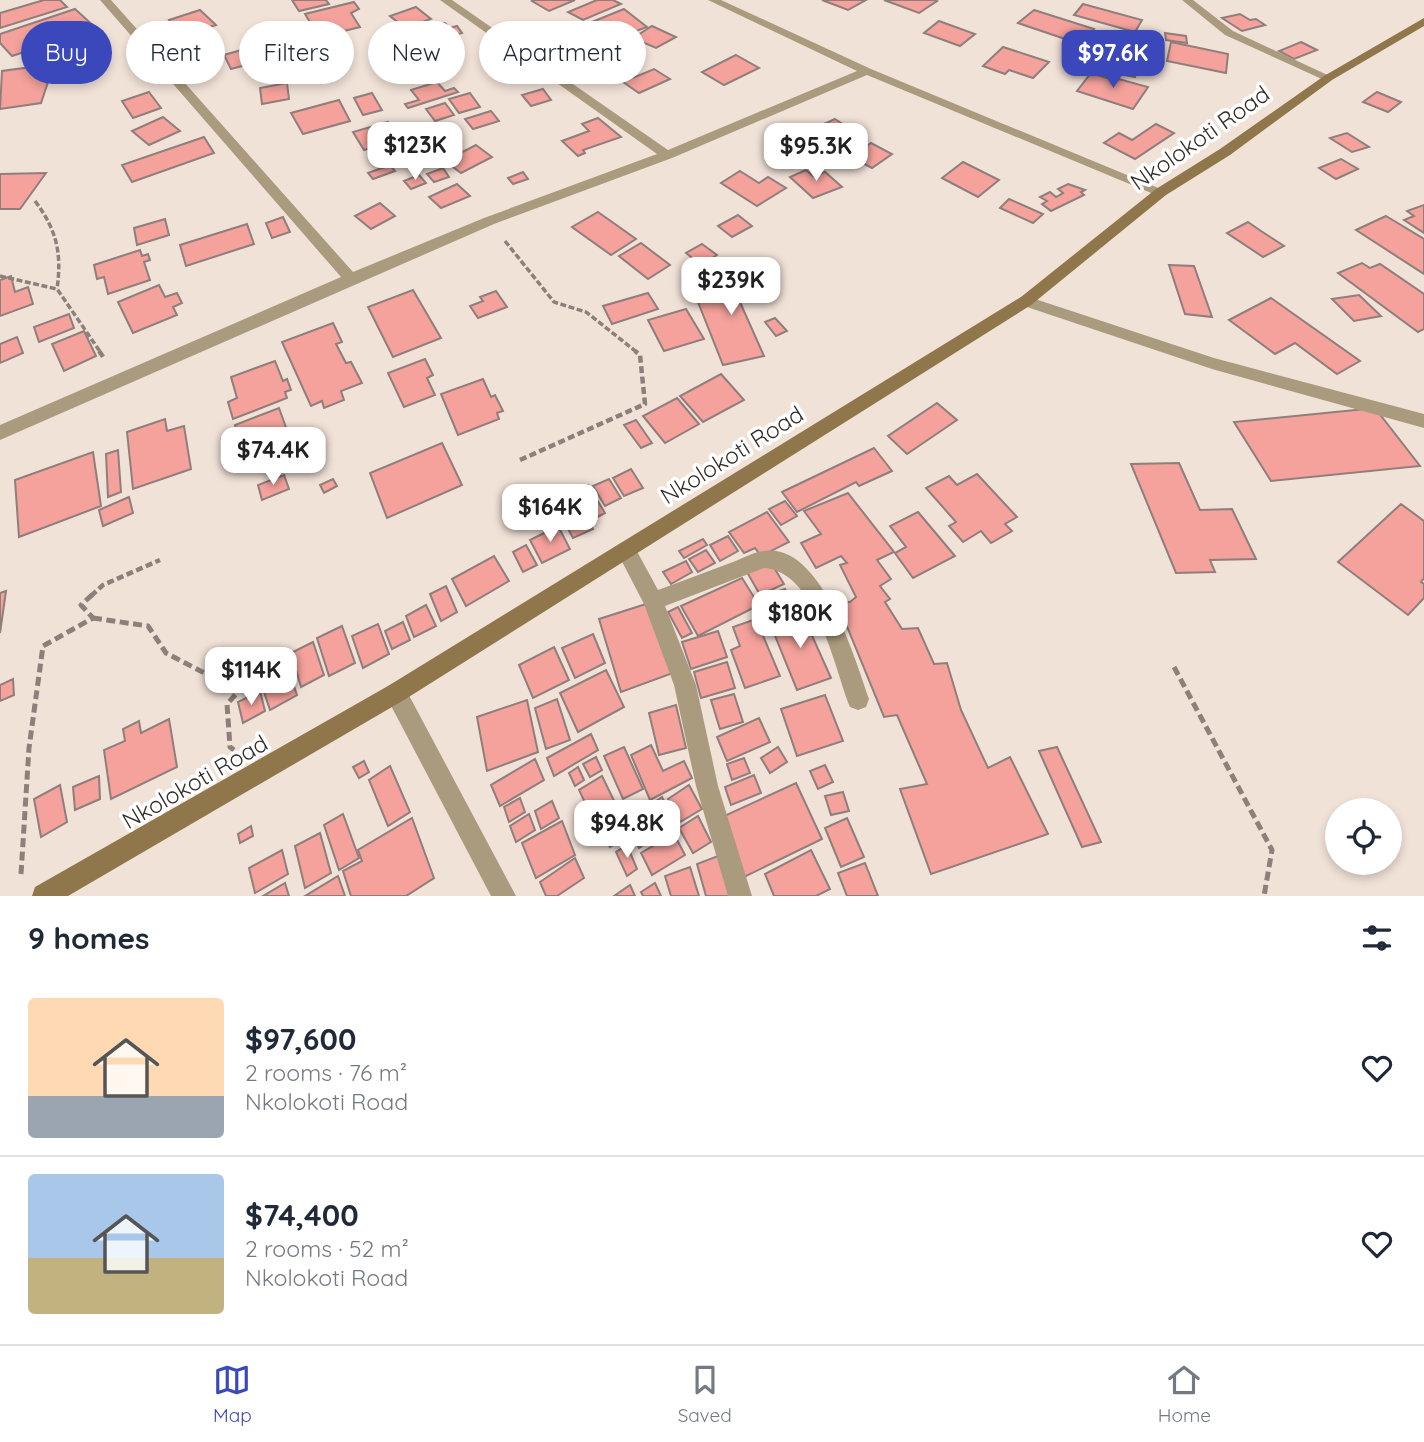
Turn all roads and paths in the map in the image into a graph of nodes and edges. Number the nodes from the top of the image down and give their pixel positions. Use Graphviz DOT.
graph roads {
  1 [pos="105,0"];
  2 [pos="445,0"];
  3 [pos="713,0"];
  4 [pos="1187,0"];
  5 [pos="1424,21"];
  6 [pos="867,71"];
  7 [pos="1328,78"];
  8 [pos="667,155"];
  9 [pos="1161,192"];
  10 [pos="35,201"];
  11 [pos="489,221"];
  12 [pos="0,276"];
  13 [pos="351,279"];
  14 [pos="57,289"];
  15 [pos="1026,301"];
  16 [pos="119,381"];
  17 [pos="1424,421"];
  18 [pos="0,433"];
  19 [pos="520,460"];
  20 [pos="626,550"];
  21 [pos="160,560"];
  22 [pos="653,601"];
  23 [pos="93,618"];
  24 [pos="1174,667"];
  25 [pos="396,693"];
  26 [pos="858,699"];
  27 [pos="260,772"];
  28 [pos="20,883"];
  29 [pos="44,896"];
  30 [pos="504,896"];
  31 [pos="740,896"];
  32 [pos="1264,896"];
  1 -- 13 [label="street"];
  2 -- 8 [label="street"];
  3 -- 6 [label="street"];
  4 -- 7 [label="street"];
  5 -- 7 [label="main road, Nkolokoti Road"];
  6 -- 8 [label="street"];
  6 -- 9 [label="street"];
  7 -- 9 [label="main road, Nkolokoti Road"];
  8 -- 11 [label="street"];
  9 -- 15 [label="main road, Nkolokoti Road"];
  10 -- 14 [label="path"];
  11 -- 13 [label="street"];
  11 -- 19 [label="path"];
  12 -- 14 [label="path"];
  13 -- 16 [label="street"];
  14 -- 16 [label="path"];
  15 -- 17 [label="street"];
  15 -- 20 [label="main road, Nkolokoti Road"];
  16 -- 18 [label="street"];
  20 -- 22 [label="street"];
  20 -- 25 [label="main road, Nkolokoti Road"];
  21 -- 23 [label="path"];
  22 -- 26 [label="street"];
  22 -- 31 [label="street"];
  23 -- 27 [label="path"];
  23 -- 28 [label="path"];
  24 -- 32 [label="path"];
  25 -- 27 [label="main road, Nkolokoti Road"];
  25 -- 30 [label="street"];
  27 -- 29 [label="main road, Nkolokoti Road"];
}
